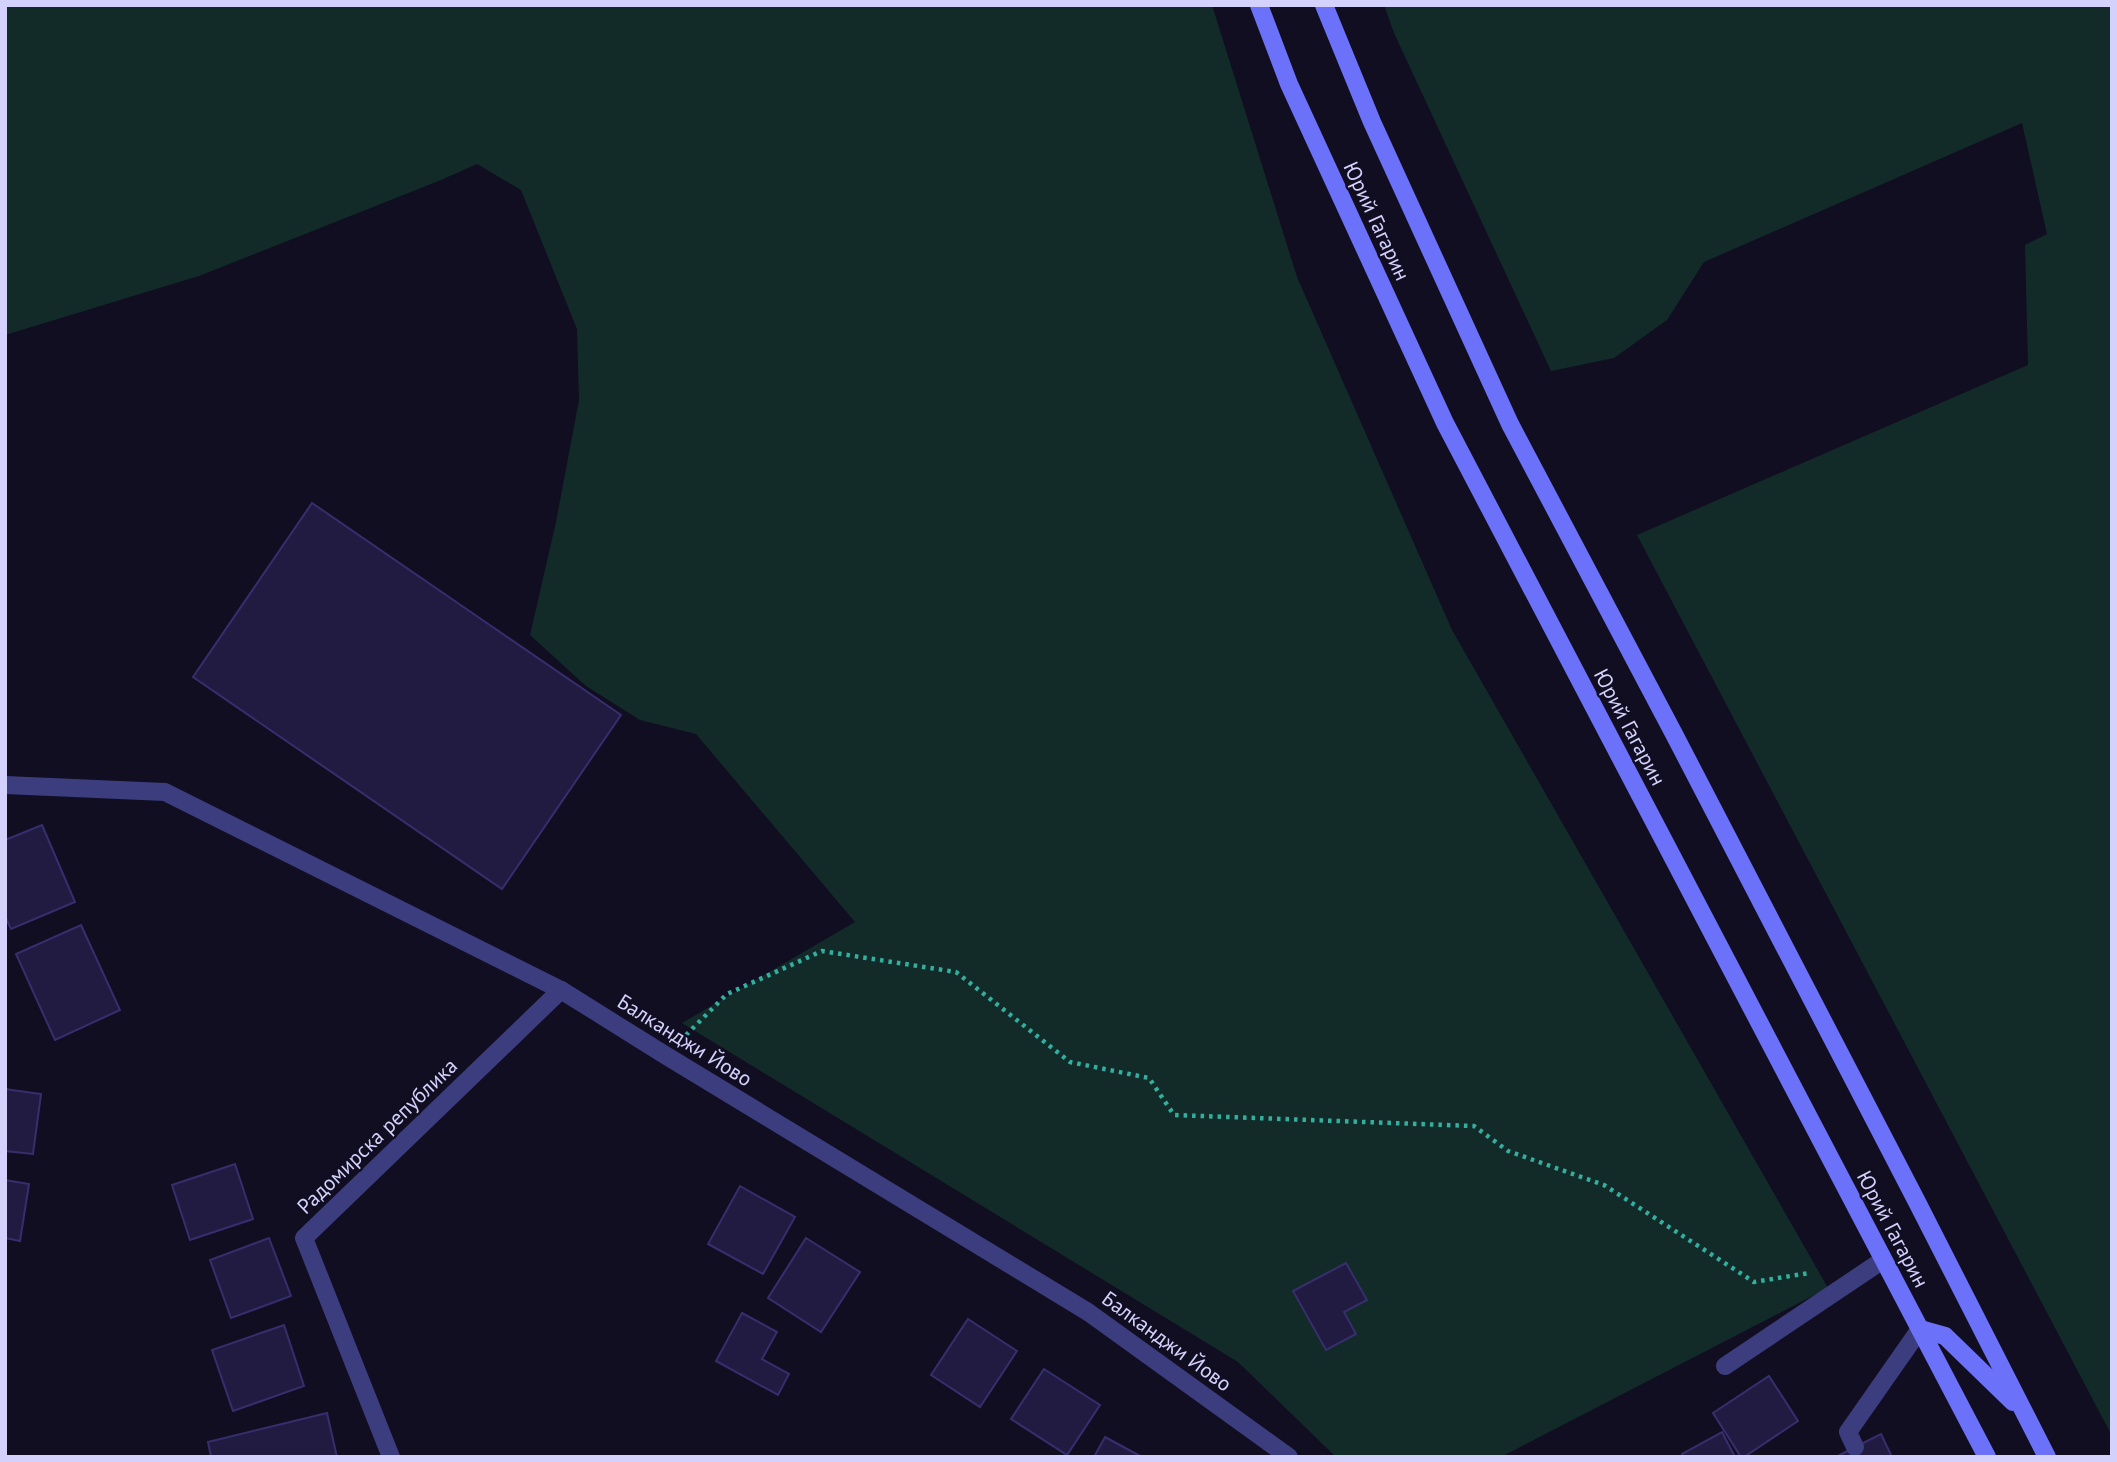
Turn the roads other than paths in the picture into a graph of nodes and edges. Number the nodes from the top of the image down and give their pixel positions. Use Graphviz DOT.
graph roads {
  1 [pos="1259,5"];
  2 [pos="1324,5"];
  3 [pos="5,785"];
  4 [pos="561,990"];
  5 [pos="1883,1260"];
  6 [pos="1920,1328"];
  7 [pos="1725,1366"];
  8 [pos="2025,1414"];
  9 [pos="1855,1447"];
  10 [pos="391,1457"];
  11 [pos="1289,1457"];
  12 [pos="1987,1457"];
  13 [pos="2047,1457"];
  1 -- 5 [label="street, Юрий Гагарин"];
  2 -- 8 [label="street, Юрий Гагарин"];
  3 -- 4 [label="street, Балканджи Йово"];
  4 -- 10 [label="street, Радомирска република"];
  4 -- 11 [label="street, Балканджи Йово"];
  5 -- 6 [label="street, Юрий Гагарин"];
  5 -- 7 [label="street"];
  6 -- 8 [label="street"];
  6 -- 9 [label="street"];
  6 -- 12 [label="street, Юрий Гагарин"];
  8 -- 13 [label="street, Юрий Гагарин"];
}
